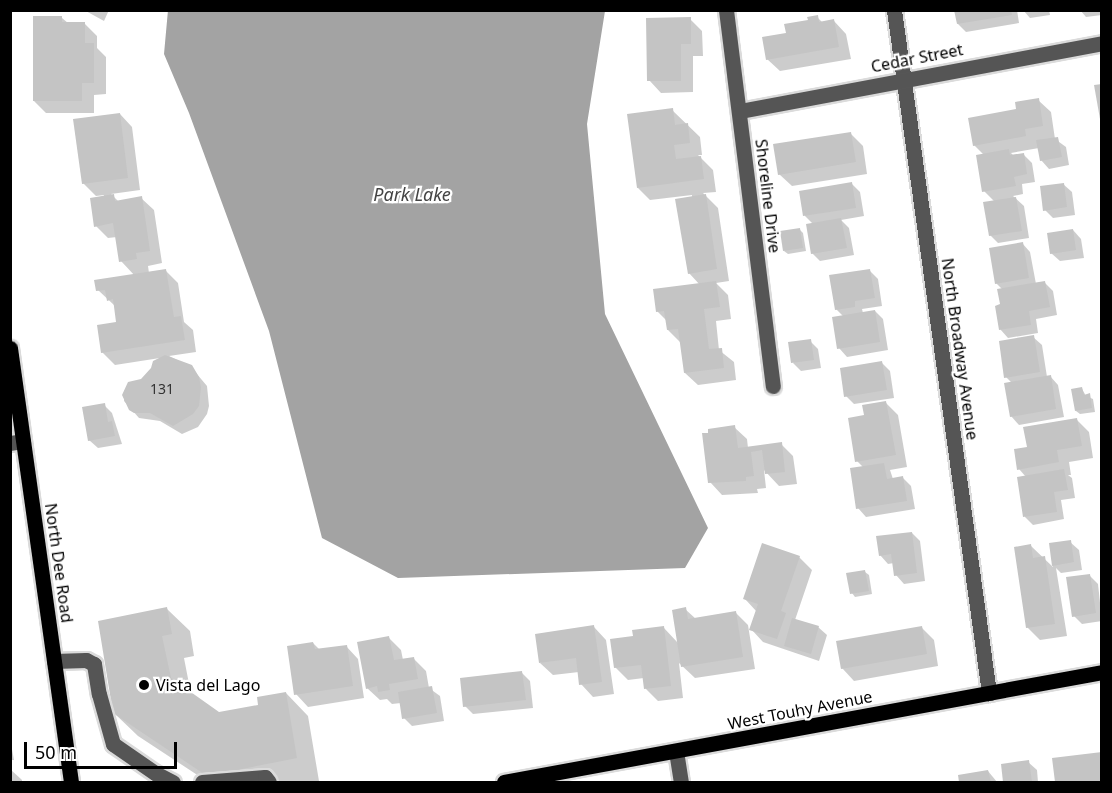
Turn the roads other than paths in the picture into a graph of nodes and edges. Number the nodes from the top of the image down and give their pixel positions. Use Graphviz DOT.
graph roads {
  1 [pos="726,10"];
  2 [pos="894,10"];
  3 [pos="1101,43"];
  4 [pos="904,78"];
  5 [pos="740,111"];
  6 [pos="10,348"];
  7 [pos="773,386"];
  8 [pos="17,442"];
  9 [pos="54,661"];
  10 [pos="1101,672"];
  11 [pos="989,693"];
  12 [pos="676,751"];
  13 [pos="508,782"];
  14 [pos="71,783"];
  15 [pos="173,783"];
  16 [pos="202,783"];
  17 [pos="269,783"];
  18 [pos="681,783"];
  1 -- 5 [label="street, Shoreline Drive"];
  2 -- 4 [label="street, North Broadway Avenue"];
  3 -- 4 [label="street, Cedar Street"];
  4 -- 5 [label="street, Cedar Street"];
  4 -- 11 [label="street, North Broadway Avenue"];
  5 -- 7 [label="street, Shoreline Drive"];
  6 -- 8 [label="main road, North Dee Road"];
  8 -- 9 [label="main road, North Dee Road"];
  9 -- 14 [label="main road, North Dee Road"];
  9 -- 15 [label="street"];
  10 -- 11 [label="main road, West Touhy Avenue"];
  11 -- 12 [label="main road, West Touhy Avenue"];
  12 -- 13 [label="main road, West Touhy Avenue"];
  12 -- 18 [label="street"];
  16 -- 17 [label="street"];
}
